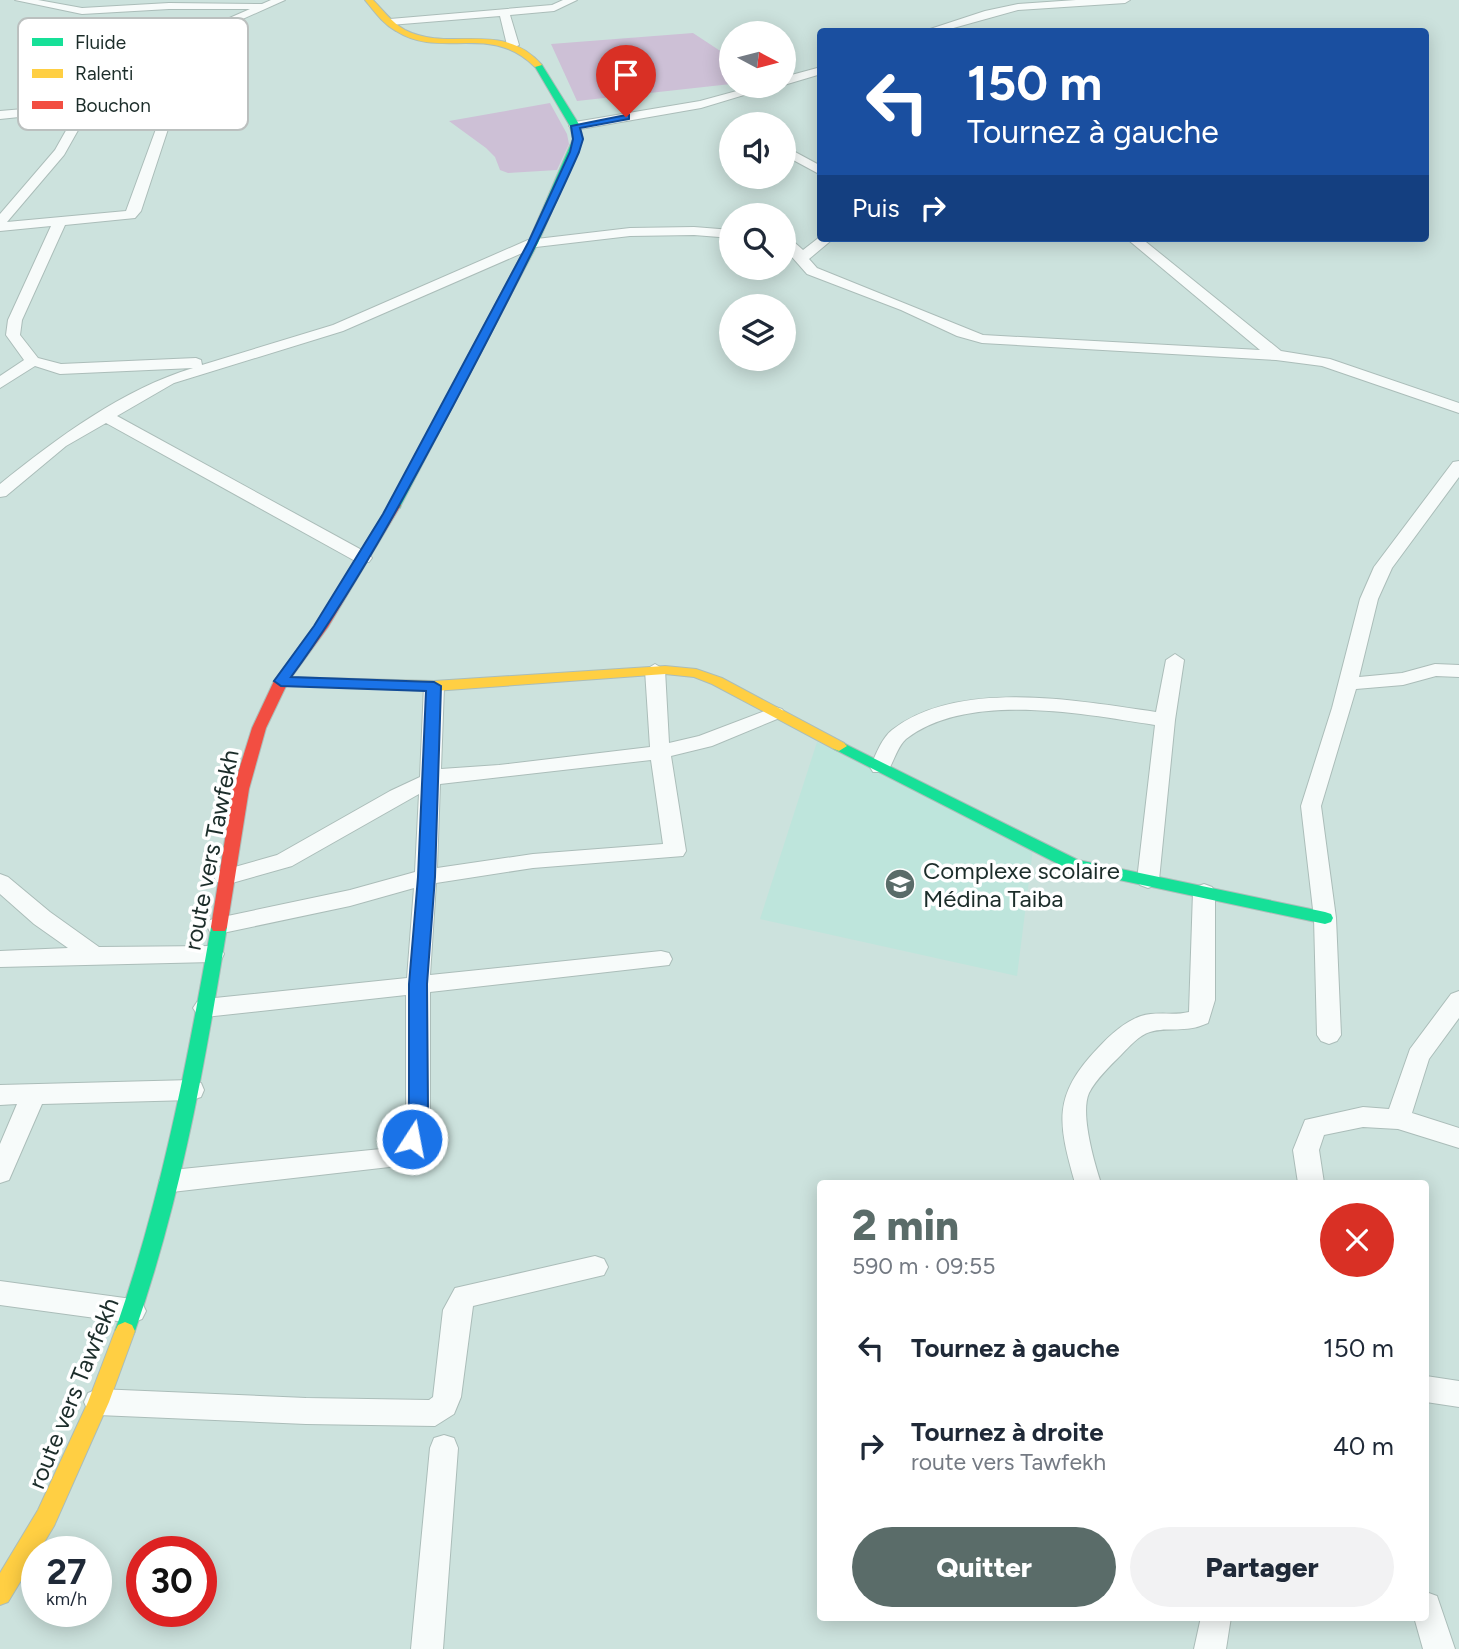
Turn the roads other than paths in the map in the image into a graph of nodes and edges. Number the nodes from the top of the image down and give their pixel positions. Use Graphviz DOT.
graph roads {
  1 [pos="20,0"];
  2 [pos="280,0"];
  3 [pos="369,0"];
  4 [pos="572,0"];
  5 [pos="1125,0"];
  6 [pos="267,6"];
  7 [pos="504,11"];
  8 [pos="240,18"];
  9 [pos="390,22"];
  10 [pos="939,28"];
  11 [pos="513,45"];
  12 [pos="817,73"];
  13 [pos="796,78"];
  14 [pos="723,98"];
  15 [pos="18,113"];
  16 [pos="0,115"];
  17 [pos="575,126"];
  18 [pos="72,130"];
  19 [pos="162,130"];
  20 [pos="796,157"];
  21 [pos="817,169"];
  22 [pos="60,221"];
  23 [pos="0,224"];
  24 [pos="719,233"];
  25 [pos="822,242"];
  26 [pos="1138,242"];
  27 [pos="533,243"];
  28 [pos="796,250"];
  29 [pos="801,258"];
  30 [pos="1276,355"];
  31 [pos="33,361"];
  32 [pos="226,362"];
  33 [pos="0,383"];
  34 [pos="1459,408"];
  35 [pos="105,415"];
  36 [pos="1459,466"];
  37 [pos="1452,488"];
  38 [pos="0,492"];
  39 [pos="363,558"];
  40 [pos="1175,660"];
  41 [pos="655,670"];
  42 [pos="1459,671"];
  43 [pos="281,681"];
  44 [pos="1348,684"];
  45 [pos="434,686"];
  46 [pos="775,713"];
  47 [pos="1165,720"];
  48 [pos="660,752"];
  49 [pos="880,767"];
  50 [pos="430,781"];
  51 [pos="225,877"];
  52 [pos="426,877"];
  53 [pos="1148,880"];
  54 [pos="0,882"];
  55 [pos="1203,892"];
  56 [pos="1325,918"];
  57 [pos="218,926"];
  58 [pos="213,954"];
  59 [pos="95,955"];
  60 [pos="0,959"];
  61 [pos="661,959"];
  62 [pos="418,984"];
  63 [pos="1459,1000"];
  64 [pos="205,1008"];
  65 [pos="1329,1035"];
  66 [pos="192,1090"];
  67 [pos="0,1094"];
  68 [pos="34,1094"];
  69 [pos="1398,1119"];
  70 [pos="1450,1136"];
  71 [pos="1459,1156"];
  72 [pos="0,1173"];
  73 [pos="1086,1180"];
  74 [pos="1311,1180"];
  75 [pos="172,1181"];
  76 [pos="595,1267"];
  77 [pos="0,1293"];
  78 [pos="132,1311"];
  79 [pos="1429,1389"];
  80 [pos="1459,1394"];
  81 [pos="97,1402"];
  82 [pos="444,1448"];
  83 [pos="1,1590"];
  84 [pos="1429,1617"];
  85 [pos="1215,1621"];
  86 [pos="427,1649"];
  87 [pos="1210,1649"];
  88 [pos="1439,1649"];
  1 -- 6 [label="street"];
  2 -- 6 [label="street"];
  3 -- 9 [label="street"];
  4 -- 7 [label="street"];
  5 -- 10 [label="street"];
  6 -- 8 [label="street"];
  7 -- 9 [label="street"];
  7 -- 11 [label="street"];
  9 -- 11 [label="street"];
  11 -- 17 [label="street"];
  12 -- 13 [label="street"];
  14 -- 17 [label="street"];
  15 -- 16 [label="street"];
  17 -- 27 [label="street, route vers Tawfekh"];
  18 -- 23 [label="street"];
  19 -- 22 [label="street"];
  20 -- 21 [label="street"];
  22 -- 23 [label="street"];
  22 -- 31 [label="street"];
  24 -- 27 [label="street"];
  25 -- 29 [label="street"];
  26 -- 30 [label="street"];
  27 -- 32 [label="street"];
  27 -- 39 [label="street, route vers Tawfekh"];
  28 -- 29 [label="street"];
  29 -- 30 [label="street"];
  30 -- 34 [label="street"];
  31 -- 32 [label="street"];
  31 -- 33 [label="street"];
  32 -- 35 [label="street"];
  35 -- 38 [label="street"];
  35 -- 39 [label="street"];
  36 -- 37 [label="street"];
  37 -- 44 [label="street"];
  39 -- 43 [label="street, route vers Tawfekh"];
  40 -- 47 [label="street"];
  41 -- 45 [label="street"];
  41 -- 46 [label="street"];
  41 -- 48 [label="street"];
  42 -- 44 [label="street"];
  43 -- 45 [label="street"];
  43 -- 51 [label="street, route vers Tawfekh"];
  44 -- 56 [label="street"];
  45 -- 50 [label="street"];
  46 -- 48 [label="street"];
  46 -- 49 [label="street"];
  47 -- 49 [label="street"];
  47 -- 53 [label="street"];
  48 -- 50 [label="street"];
  48 -- 52 [label="street"];
  49 -- 53 [label="street"];
  50 -- 51 [label="street"];
  50 -- 52 [label="street"];
  51 -- 57 [label="street, route vers Tawfekh"];
  52 -- 57 [label="street"];
  52 -- 62 [label="street"];
  53 -- 55 [label="street"];
  54 -- 59 [label="street"];
  55 -- 56 [label="street"];
  55 -- 73 [label="street"];
  56 -- 65 [label="street"];
  57 -- 58 [label="street, route vers Tawfekh"];
  58 -- 59 [label="street"];
  58 -- 64 [label="street, route vers Tawfekh"];
  59 -- 60 [label="street"];
  61 -- 62 [label="street"];
  62 -- 64 [label="street"];
  62 -- 75 [label="street"];
  63 -- 69 [label="street"];
  64 -- 66 [label="street, route vers Tawfekh"];
  66 -- 68 [label="street"];
  66 -- 75 [label="street, route vers Tawfekh"];
  67 -- 68 [label="street"];
  68 -- 72 [label="street"];
  69 -- 70 [label="street"];
  69 -- 74 [label="street"];
  70 -- 71 [label="street"];
  75 -- 78 [label="street, route vers Tawfekh"];
  76 -- 81 [label="street"];
  77 -- 78 [label="street"];
  78 -- 81 [label="street, route vers Tawfekh"];
  79 -- 80 [label="street"];
  81 -- 83 [label="street, route vers Tawfekh"];
  82 -- 86 [label="street"];
  84 -- 88 [label="street"];
  85 -- 87 [label="street"];
}
